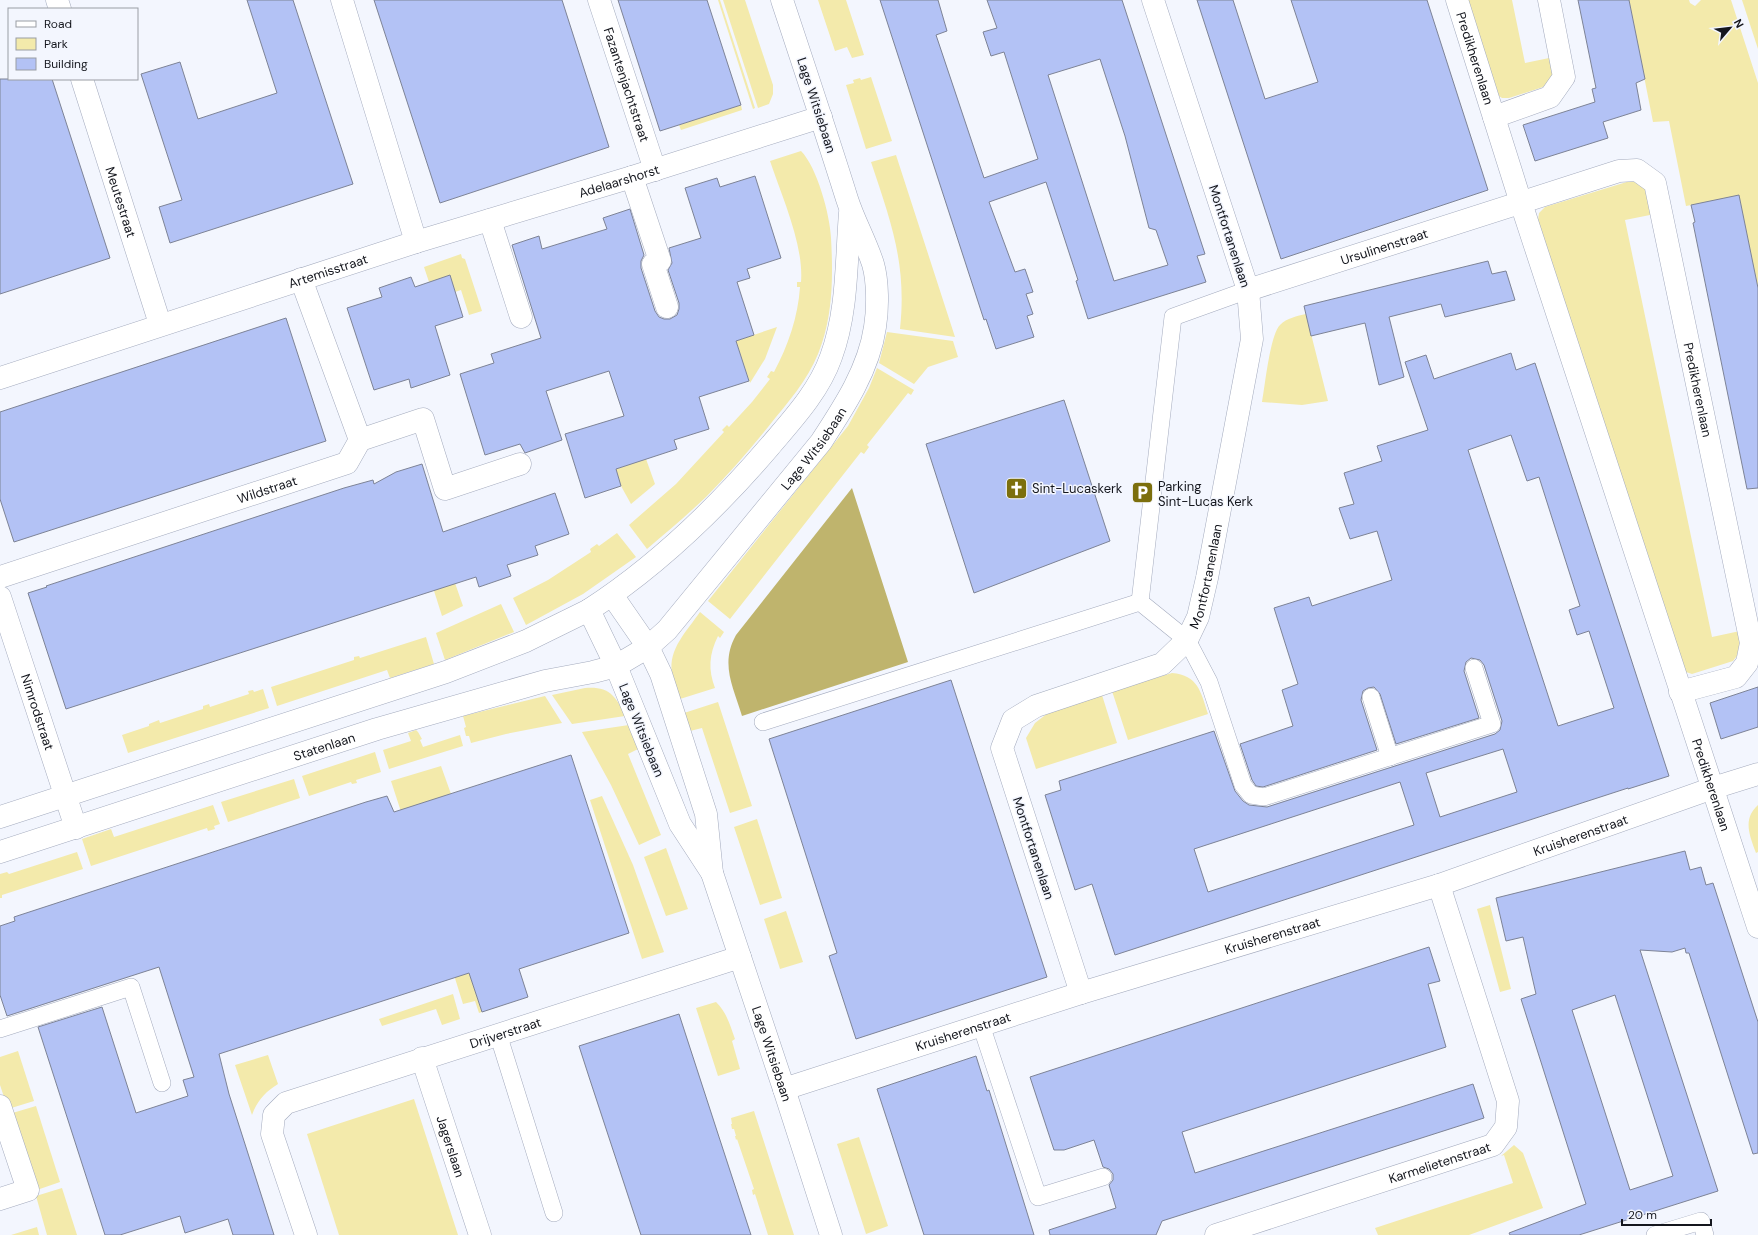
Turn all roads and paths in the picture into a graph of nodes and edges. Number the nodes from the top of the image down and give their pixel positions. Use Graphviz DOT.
graph roads {
  1 [pos="342,0"];
  2 [pos="599,0"];
  3 [pos="782,0"];
  4 [pos="1153,0"];
  5 [pos="1456,0"];
  6 [pos="1549,0"];
  7 [pos="82,80"];
  8 [pos="1494,116"];
  9 [pos="822,117"];
  10 [pos="655,170"];
  11 [pos="632,177"];
  12 [pos="1520,203"];
  13 [pos="851,210"];
  14 [pos="490,220"];
  15 [pos="416,242"];
  16 [pos="301,279"];
  17 [pos="1248,290"];
  18 [pos="668,307"];
  19 [pos="521,317"];
  20 [pos="160,324"];
  21 [pos="0,378"];
  22 [pos="360,440"];
  23 [pos="520,464"];
  24 [pos="0,577"];
  25 [pos="612,595"];
  26 [pos="0,597"];
  27 [pos="1140,602"];
  28 [pos="588,610"];
  29 [pos="1187,640"];
  30 [pos="648,647"];
  31 [pos="616,666"];
  32 [pos="1474,668"];
  33 [pos="1680,692"];
  34 [pos="1371,697"];
  35 [pos="763,722"];
  36 [pos="1390,757"];
  37 [pos="1758,774"];
  38 [pos="1713,788"];
  39 [pos="66,796"];
  40 [pos="0,817"];
  41 [pos="76,828"];
  42 [pos="0,852"];
  43 [pos="712,873"];
  44 [pos="1750,874"];
  45 [pos="1439,885"];
  46 [pos="1758,927"];
  47 [pos="740,957"];
  48 [pos="1081,993"];
  49 [pos="981,1025"];
  50 [pos="0,1029"];
  51 [pos="498,1034"];
  52 [pos="422,1058"];
  53 [pos="162,1083"];
  54 [pos="784,1089"];
  55 [pos="0,1106"];
  56 [pos="1103,1177"];
  57 [pos="0,1199"];
  58 [pos="554,1213"];
  59 [pos="306,1235"];
  60 [pos="480,1235"];
  61 [pos="831,1235"];
  62 [pos="1216,1235"];
  63 [pos="1655,1235"];
  64 [pos="1705,1235"];
  1 -- 15 [label="street"];
  2 -- 10 [label="street, Fazantenjachtstraat"];
  3 -- 9 [label="street, Lage Witsiebaan"];
  4 -- 17 [label="street, Montfortanenlaan"];
  5 -- 8 [label="street, Predikherenlaan"];
  6 -- 8 [label="street, Predikherenlaan"];
  7 -- 20 [label="street, Meutestraat"];
  8 -- 12 [label="street, Predikherenlaan"];
  9 -- 10 [label="street, Adelaarshorst"];
  9 -- 13 [label="street, Lage Witsiebaan"];
  10 -- 11 [label="street, Adelaarshorst"];
  11 -- 14 [label="street, Adelaarshorst"];
  11 -- 18 [label="street"];
  12 -- 17 [label="street, Ursulinenstraat"];
  12 -- 33 [label="street, Predikherenlaan"];
  12 -- 33 [label="street, Predikherenlaan"];
  13 -- 25 [label="street, Lage Witsiebaan"];
  13 -- 30 [label="street, Lage Witsiebaan"];
  14 -- 15 [label="street, Adelaarshorst"];
  14 -- 19 [label="street"];
  15 -- 16 [label="street, Artemisstraat"];
  16 -- 20 [label="street, Artemisstraat"];
  16 -- 22 [label="street"];
  17 -- 27 [label="lane"];
  17 -- 29 [label="street, Montfortanenlaan"];
  20 -- 21 [label="street, Artemisstraat"];
  22 -- 23 [label="street"];
  22 -- 24 [label="street, Wildstraat"];
  25 -- 28 [label="street, Lage Witsiebaan"];
  25 -- 30 [label="street, Lage Witsiebaan"];
  26 -- 39 [label="street, Nimrodstraat"];
  27 -- 29 [label="lane"];
  27 -- 35 [label="lane"];
  28 -- 31 [label="street, Lage Witsiebaan"];
  28 -- 39 [label="street"];
  29 -- 36 [label="lane"];
  29 -- 48 [label="street, Montfortanenlaan"];
  30 -- 31 [label="street, Statenlaan"];
  30 -- 43 [label="street, Lage Witsiebaan"];
  31 -- 41 [label="street, Statenlaan"];
  31 -- 43 [label="street, Lage Witsiebaan"];
  32 -- 36 [label="lane"];
  33 -- 38 [label="street, Predikherenlaan"];
  34 -- 36 [label="lane"];
  37 -- 38 [label="street, Kruisherenstraat"];
  38 -- 44 [label="street, Predikherenlaan"];
  38 -- 45 [label="street, Kruisherenstraat"];
  39 -- 40 [label="street"];
  39 -- 41 [label="street, Nimrodstraat"];
  41 -- 42 [label="street, Statenlaan"];
  43 -- 47 [label="street, Lage Witsiebaan"];
  44 -- 46 [label="street, Predikherenlaan"];
  45 -- 48 [label="street, Kruisherenstraat"];
  45 -- 62 [label="street, Karmelietenstraat"];
  47 -- 51 [label="street, Drijverstraat"];
  47 -- 54 [label="street, Lage Witsiebaan"];
  48 -- 49 [label="street, Kruisherenstraat"];
  49 -- 54 [label="street, Kruisherenstraat"];
  49 -- 56 [label="lane"];
  50 -- 53 [label="lane"];
  51 -- 52 [label="street, Drijverstraat"];
  51 -- 58 [label="lane"];
  52 -- 59 [label="street, Drijverstraat"];
  52 -- 60 [label="street, Jagerslaan"];
  54 -- 61 [label="street, Lage Witsiebaan"];
  55 -- 57 [label="street"];
  63 -- 64 [label="lane"];
}
